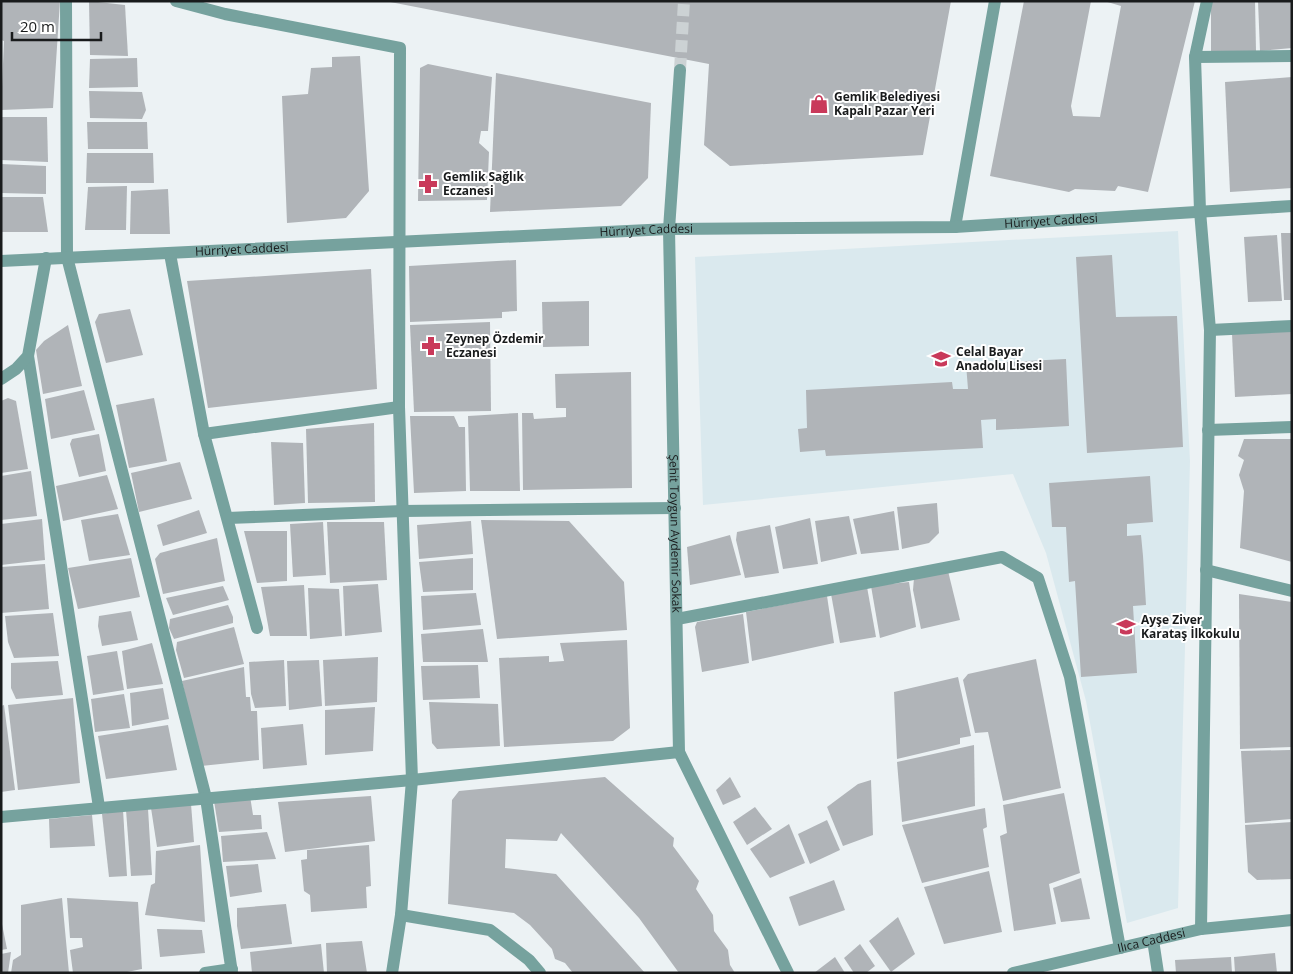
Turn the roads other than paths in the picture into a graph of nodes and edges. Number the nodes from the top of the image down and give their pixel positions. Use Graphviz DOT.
graph roads {
  1 [pos="66,1"];
  2 [pos="176,1"];
  3 [pos="995,1"];
  4 [pos="1207,1"];
  5 [pos="223,7"];
  6 [pos="1292,56"];
  7 [pos="1195,57"];
  8 [pos="680,70"];
  9 [pos="1292,206"];
  10 [pos="1200,211"];
  11 [pos="955,227"];
  12 [pos="669,229"];
  13 [pos="398,244"];
  14 [pos="170,254"];
  15 [pos="67,257"];
  16 [pos="46,258"];
  17 [pos="1,261"];
  18 [pos="1292,326"];
  19 [pos="1210,330"];
  20 [pos="28,356"];
  21 [pos="1,379"];
  22 [pos="399,407"];
  23 [pos="1292,427"];
  24 [pos="1208,430"];
  25 [pos="204,434"];
  26 [pos="675,508"];
  27 [pos="402,511"];
  28 [pos="228,518"];
  29 [pos="1206,570"];
  30 [pos="1292,591"];
  31 [pos="677,619"];
  32 [pos="258,628"];
  33 [pos="679,752"];
  34 [pos="412,780"];
  35 [pos="206,798"];
  36 [pos="99,807"];
  37 [pos="1,817"];
  38 [pos="401,915"];
  39 [pos="1292,920"];
  40 [pos="1201,929"];
  41 [pos="1153,940"];
  42 [pos="1120,948"];
  43 [pos="232,971"];
  44 [pos="205,973"];
  45 [pos="392,973"];
  46 [pos="540,973"];
  47 [pos="788,973"];
  48 [pos="1013,973"];
  49 [pos="1158,973"];
  1 -- 15 [label="street"];
  2 -- 5 [label="street"];
  3 -- 11 [label="street"];
  4 -- 7 [label="street"];
  5 -- 13 [label="street"];
  6 -- 7 [label="street"];
  7 -- 10 [label="street"];
  8 -- 12 [label="street, Şehit Toygun Aydemir Sokak"];
  9 -- 10 [label="street, Hürriyet Caddesi"];
  10 -- 11 [label="street, Hürriyet Caddesi"];
  10 -- 19 [label="street"];
  11 -- 12 [label="street, Hürriyet Caddesi"];
  12 -- 13 [label="street, Hürriyet Caddesi"];
  12 -- 26 [label="street, Şehit Toygun Aydemir Sokak"];
  13 -- 14 [label="street, Hürriyet Caddesi"];
  13 -- 22 [label="street"];
  14 -- 15 [label="street, Hürriyet Caddesi"];
  14 -- 25 [label="street"];
  15 -- 16 [label="street, Hürriyet Caddesi"];
  15 -- 35 [label="street"];
  16 -- 17 [label="street, Hürriyet Caddesi"];
  16 -- 20 [label="street"];
  18 -- 19 [label="street"];
  19 -- 24 [label="street"];
  20 -- 21 [label="street"];
  20 -- 36 [label="street"];
  22 -- 25 [label="street"];
  22 -- 27 [label="street"];
  23 -- 24 [label="street"];
  24 -- 29 [label="street"];
  25 -- 28 [label="street"];
  26 -- 27 [label="street"];
  26 -- 31 [label="street, Şehit Toygun Aydemir Sokak"];
  27 -- 28 [label="street"];
  27 -- 34 [label="street"];
  28 -- 32 [label="street"];
  29 -- 30 [label="street"];
  29 -- 40 [label="street"];
  31 -- 33 [label="street, Şehit Toygun Aydemir Sokak"];
  31 -- 42 [label="street"];
  33 -- 34 [label="street"];
  33 -- 47 [label="street, Şehit Toygun Aydemir Sokak"];
  34 -- 35 [label="street"];
  34 -- 38 [label="street"];
  35 -- 36 [label="street"];
  35 -- 43 [label="street"];
  36 -- 37 [label="street"];
  38 -- 45 [label="street"];
  38 -- 46 [label="street"];
  39 -- 40 [label="street, Ilıca Caddesi"];
  40 -- 41 [label="street, Ilıca Caddesi"];
  41 -- 42 [label="street, Ilıca Caddesi"];
  41 -- 49 [label="street"];
  42 -- 48 [label="street, Ilıca Caddesi"];
  43 -- 44 [label="street"];
}
